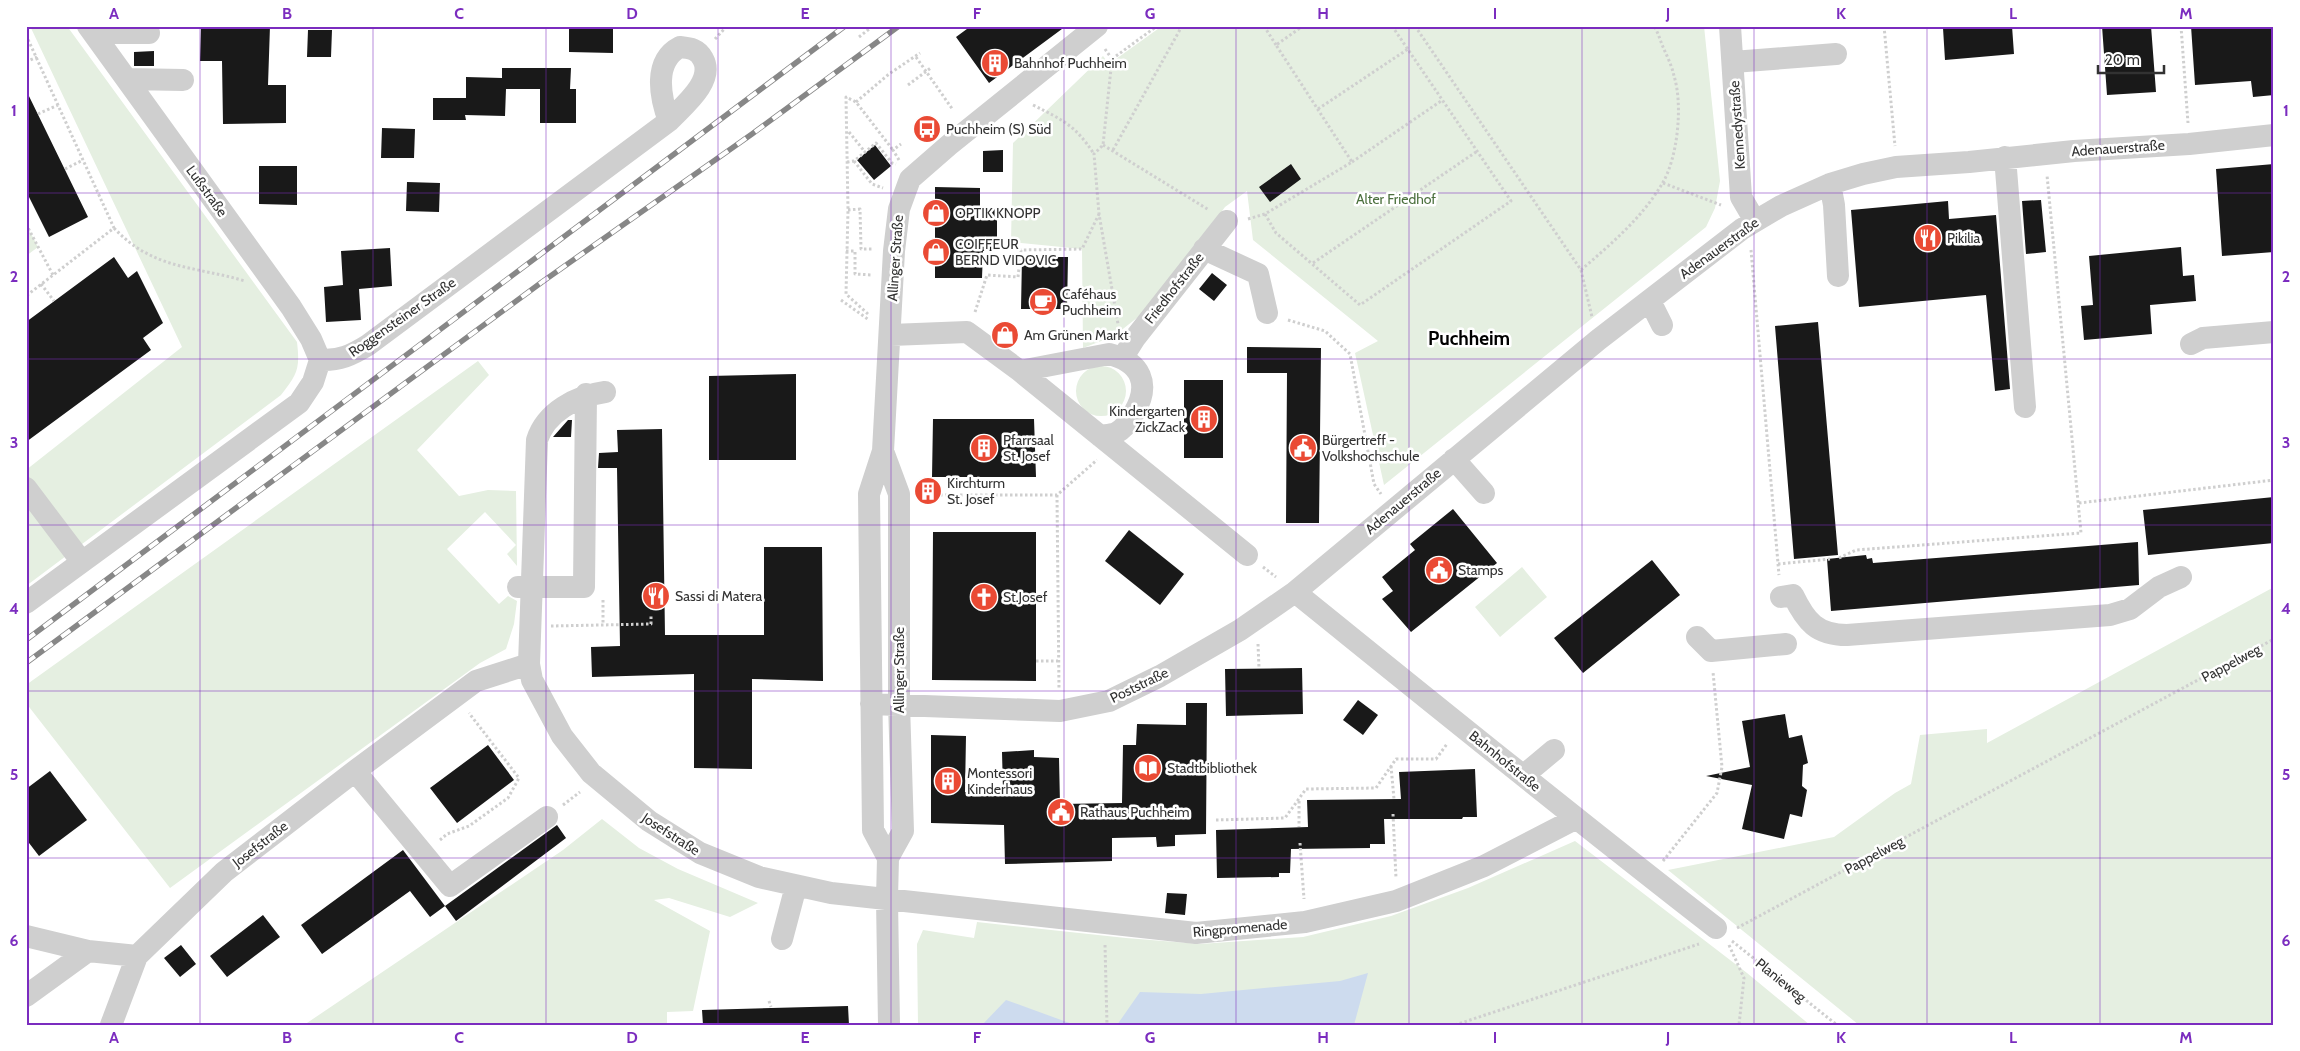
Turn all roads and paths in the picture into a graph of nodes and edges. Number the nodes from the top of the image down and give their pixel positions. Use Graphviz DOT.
graph roads {
  1 [pos="873,26"];
  2 [pos="1097,26"];
  3 [pos="1157,26"];
  4 [pos="1182,26"];
  5 [pos="1264,26"];
  6 [pos="1303,26"];
  7 [pos="1392,26"];
  8 [pos="1415,26"];
  9 [pos="1654,26"];
  10 [pos="1730,26"];
  11 [pos="1884,26"];
  12 [pos="2182,26"];
  13 [pos="90,30"];
  14 [pos="149,33"];
  15 [pos="26,35"];
  16 [pos="859,36"];
  17 [pos="1276,45"];
  18 [pos="1408,49"];
  19 [pos="920,53"];
  20 [pos="1836,54"];
  21 [pos="37,57"];
  22 [pos="916,57"];
  23 [pos="26,62"];
  24 [pos="1733,62"];
  25 [pos="932,66"];
  26 [pos="926,71"];
  27 [pos="127,78"];
  28 [pos="183,80"];
  29 [pos="908,84"];
  30 [pos="1441,101"];
  31 [pos="856,102"];
  32 [pos="1031,104"];
  33 [pos="58,105"];
  34 [pos="1318,108"];
  35 [pos="952,111"];
  36 [pos="38,114"];
  37 [pos="669,120"];
  38 [pos="848,132"];
  39 [pos="2274,135"];
  40 [pos="2189,144"];
  41 [pos="1103,145"];
  42 [pos="893,150"];
  43 [pos="1113,150"];
  44 [pos="865,152"];
  45 [pos="1476,152"];
  46 [pos="1094,154"];
  47 [pos="2006,157"];
  48 [pos="83,160"];
  49 [pos="854,161"];
  50 [pos="847,162"];
  51 [pos="1352,162"];
  52 [pos="892,163"];
  53 [pos="1896,167"];
  54 [pos="65,169"];
  55 [pos="1663,183"];
  56 [pos="872,184"];
  57 [pos="1830,184"];
  58 [pos="1742,197"];
  59 [pos="848,210"];
  60 [pos="1099,214"];
  61 [pos="1265,214"];
  62 [pos="1227,221"];
  63 [pos="26,224"];
  64 [pos="1748,225"];
  65 [pos="114,228"];
  66 [pos="860,234"];
  67 [pos="1204,249"];
  68 [pos="846,251"];
  69 [pos="1313,263"];
  70 [pos="1581,270"];
  71 [pos="855,274"];
  72 [pos="53,275"];
  73 [pos="1838,276"];
  74 [pos="272,280"];
  75 [pos="41,284"];
  76 [pos="846,294"];
  77 [pos="26,296"];
  78 [pos="54,301"];
  79 [pos="1650,301"];
  80 [pos="1267,313"];
  81 [pos="1662,326"];
  82 [pos="967,332"];
  83 [pos="2274,332"];
  84 [pos="891,335"];
  85 [pos="1598,340"];
  86 [pos="2190,344"];
  87 [pos="1123,357"];
  88 [pos="320,360"];
  89 [pos="1020,371"];
  90 [pos="2025,407"];
  91 [pos="1106,441"];
  92 [pos="883,451"];
  93 [pos="1454,459"];
  94 [pos="2274,480"];
  95 [pos="26,488"];
  96 [pos="1484,493"];
  97 [pos="935,495"];
  98 [pos="1056,495"];
  99 [pos="2079,503"];
  100 [pos="1392,511"];
  101 [pos="1247,555"];
  102 [pos="1830,559"];
  103 [pos="82,562"];
  104 [pos="1778,564"];
  105 [pos="2181,577"];
  106 [pos="525,587"];
  107 [pos="1295,592"];
  108 [pos="1781,597"];
  109 [pos="26,603"];
  110 [pos="651,616"];
  111 [pos="530,626"];
  112 [pos="2274,640"];
  113 [pos="1258,644"];
  114 [pos="1704,644"];
  115 [pos="1786,644"];
  116 [pos="1036,661"];
  117 [pos="1058,661"];
  118 [pos="529,664"];
  119 [pos="1259,668"];
  120 [pos="456,696"];
  121 [pos="871,704"];
  122 [pos="899,704"];
  123 [pos="1060,711"];
  124 [pos="1460,725"];
  125 [pos="1554,750"];
  126 [pos="1391,765"];
  127 [pos="355,771"];
  128 [pos="1524,775"];
  129 [pos="598,779"];
  130 [pos="1394,799"];
  131 [pos="1299,800"];
  132 [pos="1393,814"];
  133 [pos="547,817"];
  134 [pos="1575,819"];
  135 [pos="1216,820"];
  136 [pos="1300,828"];
  137 [pos="1300,843"];
  138 [pos="422,853"];
  139 [pos="888,858"];
  140 [pos="1650,877"];
  141 [pos="796,886"];
  142 [pos="887,900"];
  143 [pos="1396,901"];
  144 [pos="1305,922"];
  145 [pos="1105,924"];
  146 [pos="27,935"];
  147 [pos="1722,936"];
  148 [pos="782,939"];
  149 [pos="88,950"];
  150 [pos="137,956"];
  151 [pos="26,996"];
  152 [pos="769,1002"];
  153 [pos="771,1007"];
  154 [pos="111,1025"];
  155 [pos="889,1025"];
  156 [pos="1107,1025"];
  157 [pos="1455,1025"];
  158 [pos="1740,1025"];
  159 [pos="1837,1025"];
  1 -- 16 [label="path"];
  2 -- 84 [label="street, Allinger Straße"];
  3 -- 41 [label="path"];
  4 -- 43 [label="path"];
  5 -- 17 [label="path"];
  6 -- 17 [label="path"];
  7 -- 18 [label="path"];
  8 -- 70 [label="path"];
  9 -- 55 [label="path"];
  10 -- 24 [label="street, Kennedystraße"];
  11 -- 53 [label="path"];
  12 -- 40 [label="path"];
  13 -- 14 [label="street"];
  13 -- 27 [label="street, Lußstraße"];
  15 -- 21 [label="path"];
  17 -- 34 [label="path"];
  18 -- 30 [label="path"];
  18 -- 34 [label="path"];
  19 -- 22 [label="path"];
  20 -- 24 [label="street"];
  21 -- 23 [label="path"];
  21 -- 33 [label="path"];
  22 -- 26 [label="path"];
  22 -- 31 [label="path"];
  24 -- 58 [label="street, Kennedystraße"];
  25 -- 26 [label="path"];
  26 -- 29 [label="path"];
  26 -- 35 [label="path"];
  27 -- 28 [label="street"];
  27 -- 74 [label="street, Lußstraße"];
  30 -- 45 [label="path"];
  30 -- 51 [label="path"];
  31 -- 38 [label="path"];
  31 -- 42 [label="path"];
  32 -- 46 [label="path"];
  33 -- 36 [label="path"];
  33 -- 48 [label="path"];
  34 -- 51 [label="path"];
  37 -- 88 [label="street, Roggensteiner Straße"];
  38 -- 44 [label="path"];
  38 -- 50 [label="path"];
  39 -- 40 [label="street, Adenauerstraße"];
  40 -- 47 [label="street, Adenauerstraße"];
  41 -- 43 [label="path"];
  41 -- 46 [label="path"];
  43 -- 62 [label="path"];
  44 -- 49 [label="path"];
  44 -- 52 [label="path"];
  45 -- 69 [label="path"];
  45 -- 69 [label="path"];
  46 -- 60 [label="path"];
  47 -- 53 [label="street, Adenauerstraße"];
  47 -- 90 [label="street"];
  48 -- 54 [label="path"];
  48 -- 65 [label="path"];
  49 -- 50 [label="path"];
  49 -- 56 [label="path"];
  50 -- 59 [label="path"];
  51 -- 61 [label="path"];
  53 -- 57 [label="street, Adenauerstraße"];
  55 -- 58 [label="path"];
  55 -- 70 [label="path"];
  57 -- 64 [label="street, Adenauerstraße"];
  57 -- 73 [label="street"];
  58 -- 64 [label="street, Kennedystraße"];
  59 -- 66 [label="path"];
  59 -- 68 [label="path"];
  60 -- 82 [label="path"];
  60 -- 87 [label="path"];
  61 -- 62 [label="path"];
  61 -- 69 [label="path"];
  62 -- 67 [label="street, Friedhofstraße"];
  63 -- 72 [label="path"];
  64 -- 79 [label="street, Adenauerstraße"];
  64 -- 104 [label="path"];
  65 -- 72 [label="path"];
  65 -- 74 [label="path"];
  67 -- 80 [label="street"];
  67 -- 87 [label="street, Friedhofstraße"];
  68 -- 71 [label="path"];
  68 -- 76 [label="path"];
  70 -- 85 [label="path"];
  72 -- 75 [label="path"];
  74 -- 88 [label="street, Lußstraße"];
  75 -- 77 [label="path"];
  75 -- 78 [label="path"];
  79 -- 81 [label="street"];
  79 -- 85 [label="street, Adenauerstraße"];
  80 -- 100 [label="path"];
  82 -- 84 [label="street"];
  82 -- 89 [label="street"];
  83 -- 86 [label="street"];
  84 -- 92 [label="street, Allinger Straße"];
  85 -- 93 [label="street, Adenauerstraße"];
  87 -- 89 [label="street"];
  87 -- 91 [label="street"];
  88 -- 103 [label="street"];
  89 -- 91 [label="street"];
  91 -- 98 [label="path"];
  91 -- 101 [label="street"];
  92 -- 121 [label="street, Allinger Straße"];
  92 -- 122 [label="street, Allinger Straße"];
  93 -- 96 [label="street"];
  93 -- 100 [label="street, Adenauerstraße"];
  94 -- 99 [label="path"];
  95 -- 103 [label="street"];
  97 -- 98 [label="path"];
  98 -- 117 [label="path"];
  100 -- 107 [label="street, Adenauerstraße"];
  101 -- 107 [label="path"];
  102 -- 104 [label="path"];
  103 -- 109 [label="street"];
  104 -- 108 [label="path"];
  105 -- 108 [label="street"];
  106 -- 106 [label="street, Josefstraße"];
  106 -- 111 [label="street, Josefstraße"];
  107 -- 123 [label="street, Poststraße"];
  107 -- 124 [label="street, Bahnhofstraße"];
  110 -- 111 [label="path"];
  111 -- 118 [label="street, Josefstraße"];
  112 -- 147 [label="path, Pappelweg"];
  113 -- 119 [label="path"];
  114 -- 115 [label="street"];
  114 -- 140 [label="path"];
  116 -- 117 [label="path"];
  117 -- 123 [label="path"];
  118 -- 120 [label="street, Josefstraße"];
  118 -- 129 [label="street, Josefstraße"];
  120 -- 127 [label="street, Josefstraße"];
  120 -- 138 [label="path"];
  121 -- 122 [label="street, Poststraße"];
  121 -- 139 [label="street, Allinger Straße"];
  122 -- 123 [label="street, Poststraße"];
  122 -- 139 [label="street, Allinger Straße"];
  124 -- 126 [label="path"];
  124 -- 128 [label="street, Bahnhofstraße"];
  125 -- 128 [label="street"];
  126 -- 130 [label="path"];
  126 -- 131 [label="path"];
  127 -- 138 [label="street"];
  127 -- 150 [label="street, Josefstraße"];
  128 -- 134 [label="street, Bahnhofstraße"];
  129 -- 133 [label="path"];
  129 -- 141 [label="street, Josefstraße"];
  131 -- 135 [label="path"];
  131 -- 136 [label="path"];
  132 -- 143 [label="path"];
  133 -- 138 [label="street"];
  134 -- 140 [label="street, Bahnhofstraße"];
  134 -- 143 [label="street, Ringpromenade"];
  137 -- 144 [label="path"];
  139 -- 142 [label="street, Allinger Straße"];
  140 -- 147 [label="street, Bahnhofstraße"];
  141 -- 142 [label="street, Josefstraße"];
  141 -- 148 [label="street"];
  142 -- 145 [label="street, Ringpromenade"];
  142 -- 155 [label="street, Allinger Straße"];
  143 -- 144 [label="street, Ringpromenade"];
  144 -- 145 [label="street, Ringpromenade"];
  145 -- 156 [label="path"];
  146 -- 149 [label="street"];
  147 -- 157 [label="path, Pappelweg"];
  147 -- 158 [label="path"];
  147 -- 159 [label="path, Planieweg"];
  149 -- 150 [label="street"];
  149 -- 151 [label="street"];
  150 -- 154 [label="street"];
  152 -- 153 [label="path"];
}
